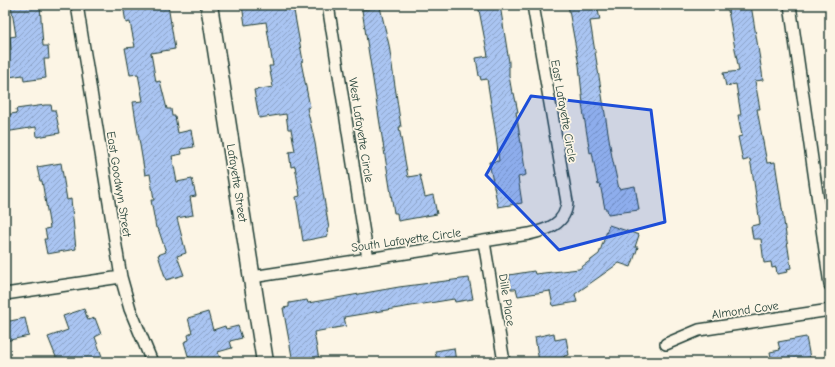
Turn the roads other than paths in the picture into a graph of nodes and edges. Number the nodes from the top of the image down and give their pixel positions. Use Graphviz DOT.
graph roads {
  1 [pos="77,5"];
  2 [pos="209,5"];
  3 [pos="328,5"];
  4 [pos="533,5"];
  5 [pos="790,5"];
  6 [pos="561,220"];
  7 [pos="484,242"];
  8 [pos="368,259"];
  9 [pos="121,277"];
  10 [pos="252,277"];
  11 [pos="830,286"];
  12 [pos="5,294"];
  13 [pos="830,310"];
  14 [pos="666,344"];
  15 [pos="152,362"];
  16 [pos="265,362"];
  17 [pos="504,362"];
  1 -- 9 [label="street, East Goodwyn Street"];
  2 -- 10 [label="street, Lafayette Street"];
  3 -- 8 [label="street, West Lafayette Circle"];
  4 -- 6 [label="street, East Lafayette Circle"];
  5 -- 11 [label="street"];
  6 -- 7 [label="street, South Lafayette Circle"];
  7 -- 8 [label="street, South Lafayette Circle"];
  7 -- 17 [label="street, Dille Place"];
  8 -- 10 [label="street, South Lafayette Circle"];
  9 -- 12 [label="street"];
  9 -- 15 [label="street, East Goodwyn Street"];
  10 -- 16 [label="street, Lafayette Street"];
  13 -- 14 [label="street, Almond Cove"];
}
